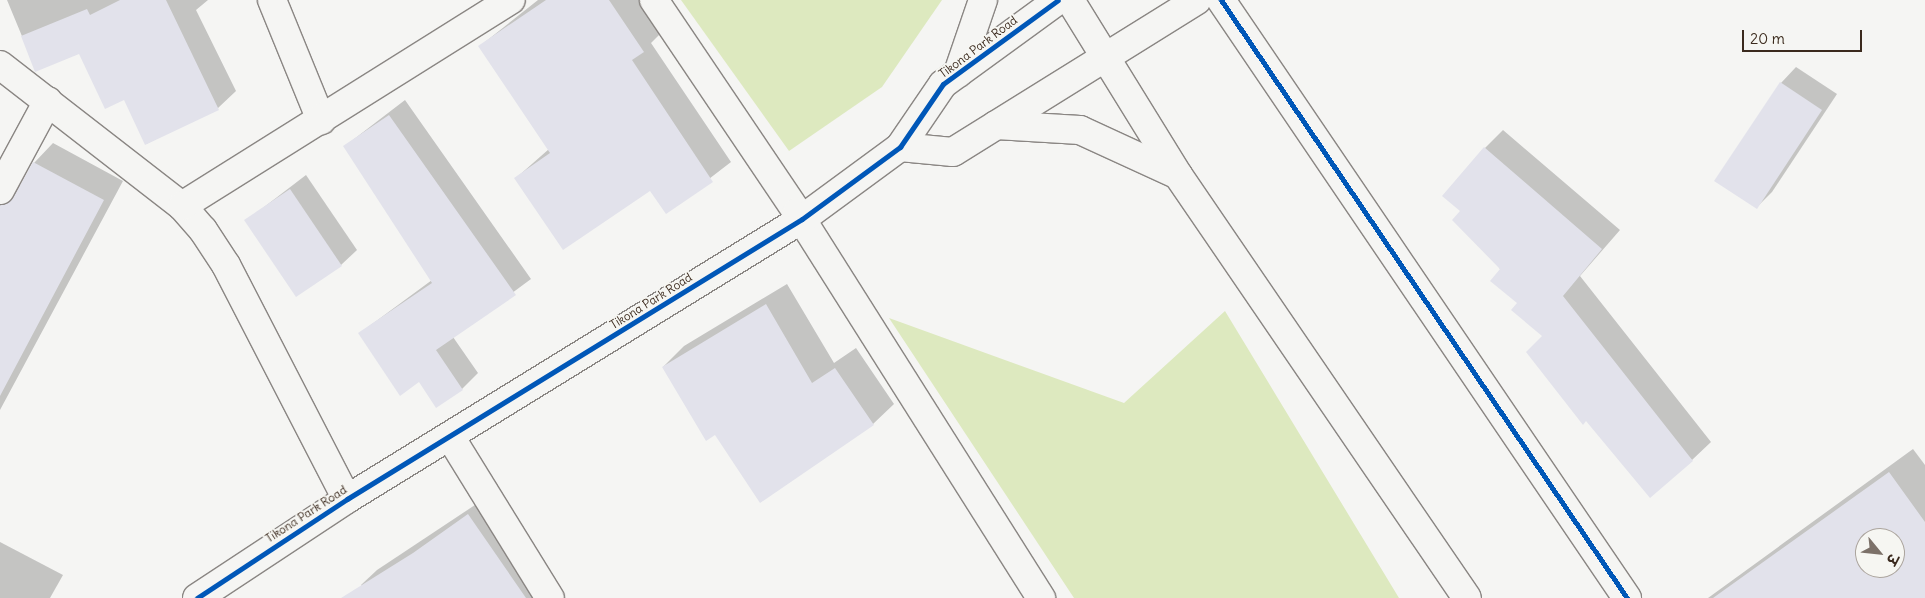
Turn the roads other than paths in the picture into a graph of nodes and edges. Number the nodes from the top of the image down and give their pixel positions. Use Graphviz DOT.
graph roads {
  1 [pos="272,0"];
  2 [pos="511,0"];
  3 [pos="654,0"];
  4 [pos="983,0"];
  5 [pos="1058,0"];
  6 [pos="1070,0"];
  7 [pos="1197,0"];
  8 [pos="1221,0"];
  9 [pos="1102,57"];
  10 [pos="0,65"];
  11 [pos="958,73"];
  12 [pos="48,101"];
  13 [pos="321,120"];
  14 [pos="996,125"];
  15 [pos="900,147"];
  16 [pos="1178,175"];
  17 [pos="0,190"];
  18 [pos="182,206"];
  19 [pos="802,219"];
  20 [pos="451,438"];
  21 [pos="347,498"];
  22 [pos="197,598"];
  23 [pos="550,598"];
  24 [pos="1041,598"];
  25 [pos="1467,598"];
  26 [pos="1627,598"];
  1 -- 13 [label="street"];
  2 -- 13 [label="street"];
  3 -- 19 [label="street"];
  4 -- 11 [label="street, Tikona Park Road"];
  5 -- 11 [label="street, Tikona Park Road"];
  6 -- 9 [label="street"];
  7 -- 9 [label="street"];
  8 -- 26 [label="street"];
  9 -- 14 [label="street"];
  9 -- 16 [label="street"];
  10 -- 12 [label="street"];
  11 -- 15 [label="street, Tikona Park Road"];
  12 -- 17 [label="street"];
  12 -- 18 [label="street"];
  13 -- 18 [label="street"];
  14 -- 15 [label="street"];
  14 -- 16 [label="street"];
  15 -- 19 [label="street, Tikona Park Road"];
  16 -- 25 [label="street"];
  18 -- 21 [label="street"];
  19 -- 20 [label="street, Tikona Park Road"];
  19 -- 24 [label="street"];
  20 -- 21 [label="street, Tikona Park Road"];
  20 -- 23 [label="street"];
  21 -- 22 [label="street, Tikona Park Road"];
}
